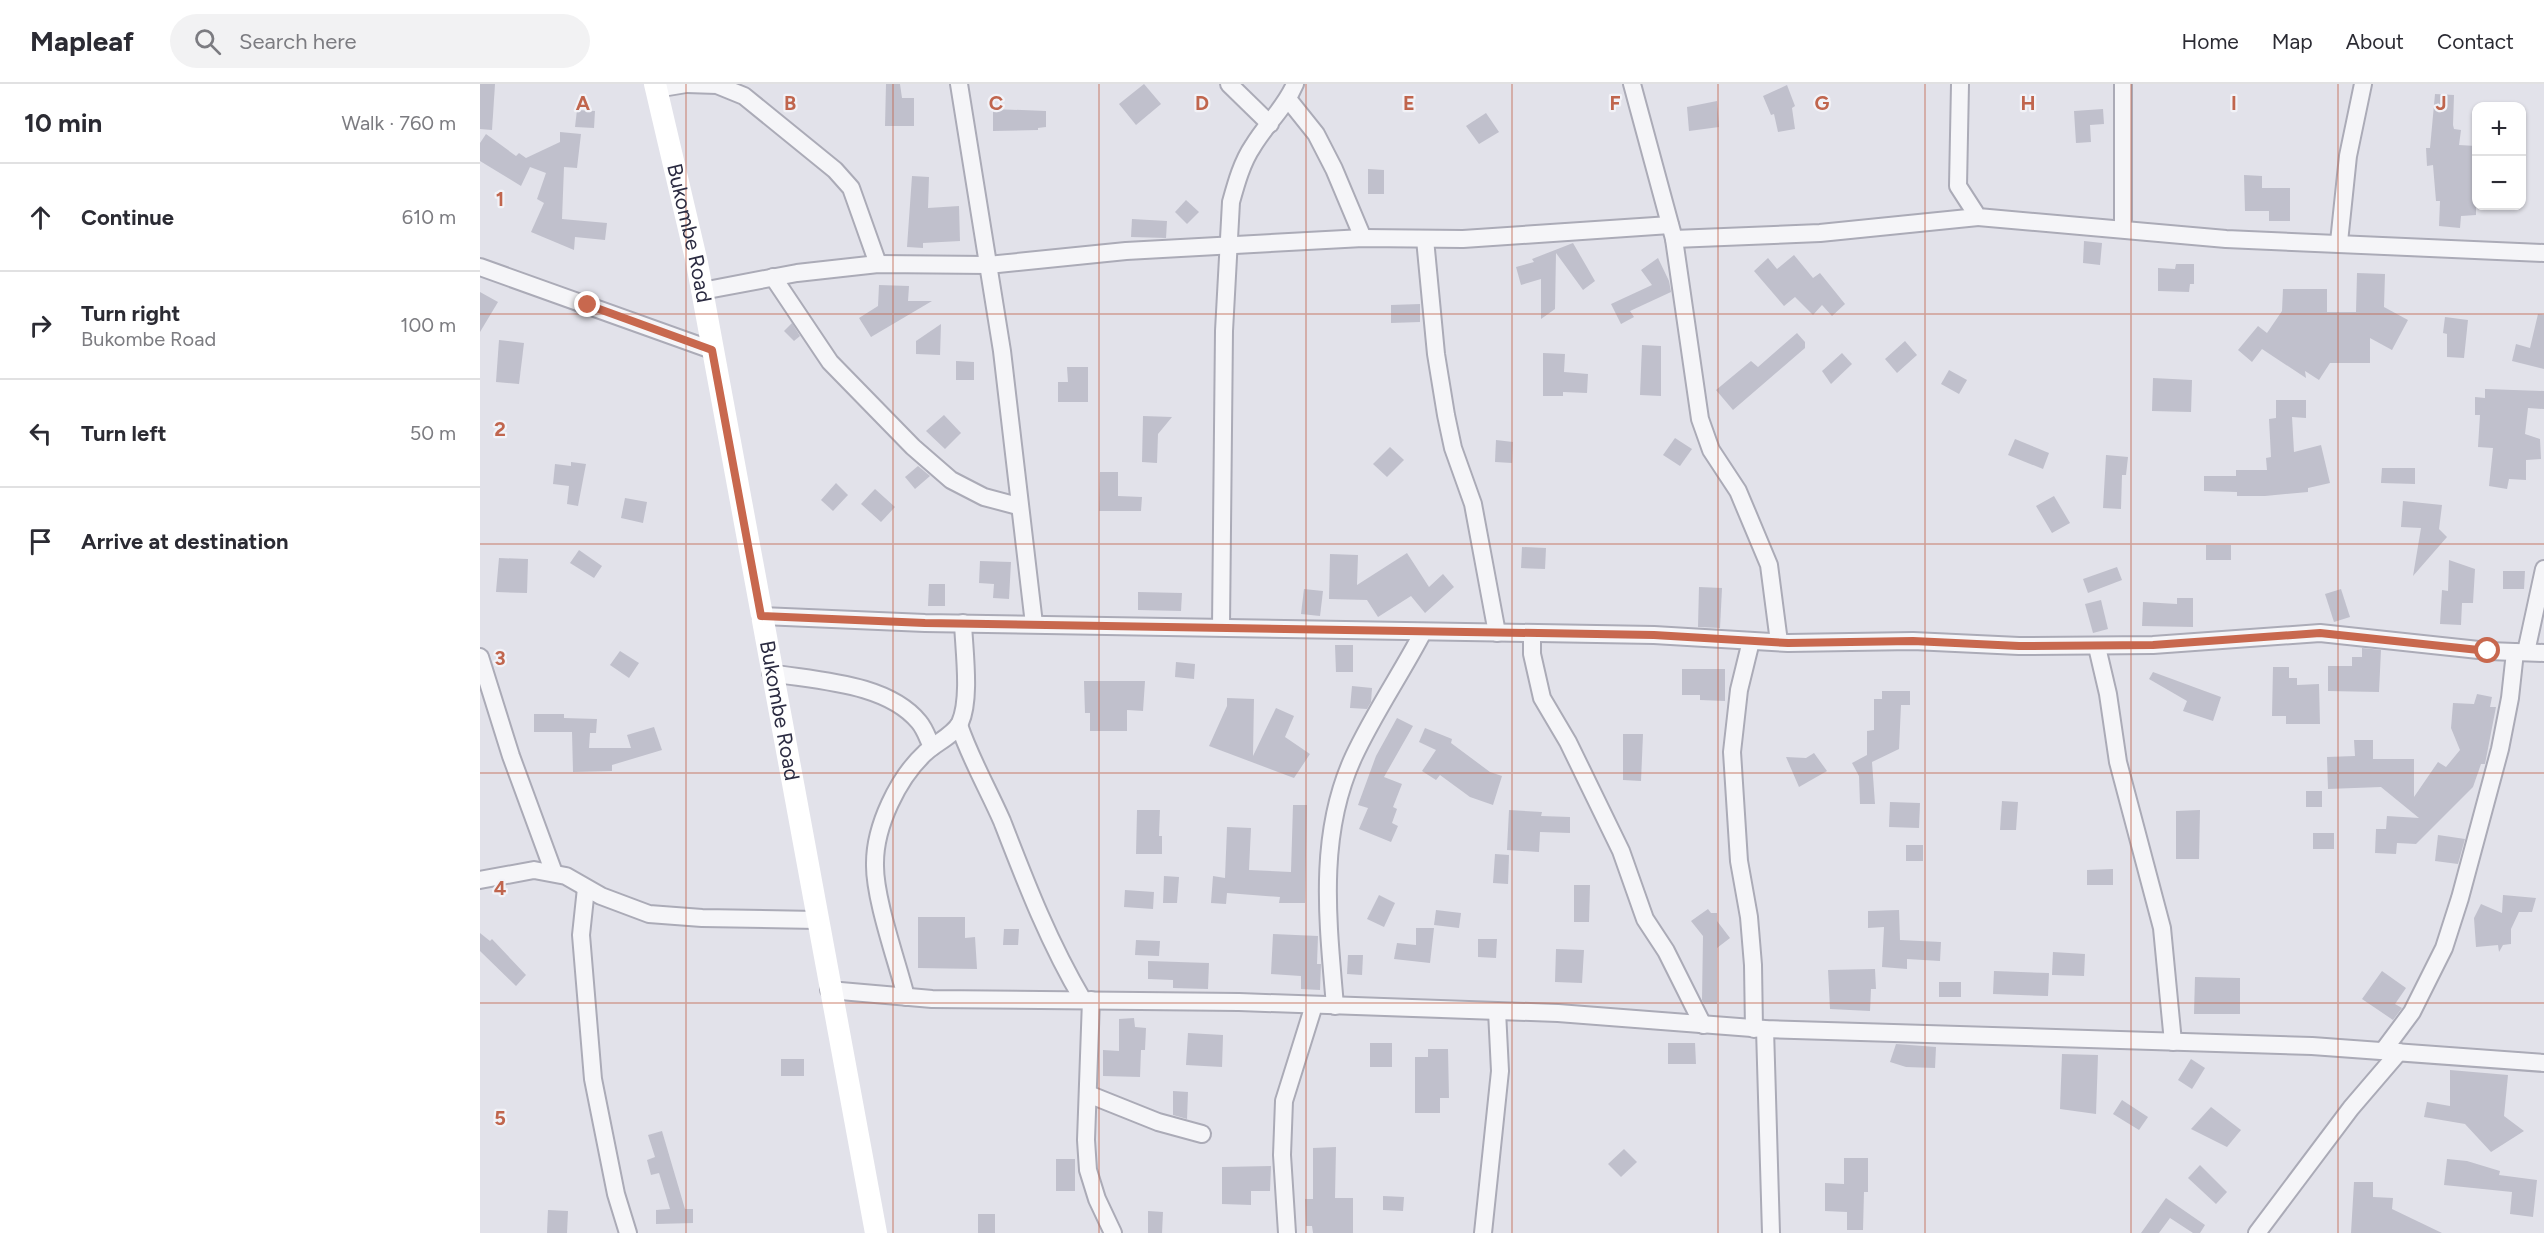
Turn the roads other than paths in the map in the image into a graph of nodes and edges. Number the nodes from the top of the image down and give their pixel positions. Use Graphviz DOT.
graph roads {
  1 [pos="687,84"];
  2 [pos="959,84"];
  3 [pos="1228,84"];
  4 [pos="1632,84"];
  5 [pos="1960,84"];
  6 [pos="2123,84"];
  7 [pos="2363,84"];
  8 [pos="656,86"];
  9 [pos="1291,92"];
  10 [pos="1270,124"];
  11 [pos="1978,217"];
  12 [pos="2123,229"];
  13 [pos="1672,232"];
  14 [pos="1363,238"];
  15 [pos="1425,239"];
  16 [pos="2339,242"];
  17 [pos="1227,246"];
  18 [pos="2544,253"];
  19 [pos="878,264"];
  20 [pos="988,265"];
  21 [pos="480,267"];
  22 [pos="773,277"];
  23 [pos="702,291"];
  24 [pos="712,350"];
  25 [pos="1018,506"];
  26 [pos="2544,569"];
  27 [pos="761,616"];
  28 [pos="963,623"];
  29 [pos="1034,624"];
  30 [pos="1221,627"];
  31 [pos="1424,632"];
  32 [pos="1497,633"];
  33 [pos="1532,633"];
  34 [pos="1751,641"];
  35 [pos="1779,642"];
  36 [pos="2097,647"];
  37 [pos="2521,652"];
  38 [pos="2544,653"];
  39 [pos="480,657"];
  40 [pos="771,673"];
  41 [pos="959,725"];
  42 [pos="932,747"];
  43 [pos="554,873"];
  44 [pos="480,880"];
  45 [pos="586,888"];
  46 [pos="817,920"];
  47 [pos="829,990"];
  48 [pos="906,997"];
  49 [pos="1087,1000"];
  50 [pos="1314,1005"];
  51 [pos="1335,1005"];
  52 [pos="1497,1011"];
  53 [pos="1703,1025"];
  54 [pos="1759,1029"];
  55 [pos="2173,1042"];
  56 [pos="2391,1052"];
  57 [pos="2544,1064"];
  58 [pos="1088,1094"];
  59 [pos="1202,1134"];
  60 [pos="628,1233"];
  61 [pos="876,1233"];
  62 [pos="1113,1233"];
  63 [pos="1287,1233"];
  64 [pos="1483,1233"];
  65 [pos="1771,1233"];
  66 [pos="2257,1233"];
  1 -- 8 [label="street"];
  1 -- 19 [label="street"];
  2 -- 20 [label="street"];
  3 -- 10 [label="street"];
  4 -- 13 [label="street"];
  5 -- 11 [label="street"];
  6 -- 12 [label="street"];
  7 -- 16 [label="street"];
  8 -- 23 [label="main road, Bukombe Road"];
  9 -- 10 [label="street"];
  9 -- 14 [label="street"];
  10 -- 17 [label="street"];
  11 -- 12 [label="street"];
  11 -- 13 [label="street"];
  12 -- 16 [label="street"];
  13 -- 15 [label="street"];
  13 -- 35 [label="street"];
  14 -- 15 [label="street"];
  14 -- 17 [label="street"];
  15 -- 32 [label="street"];
  16 -- 18 [label="street"];
  17 -- 20 [label="street"];
  17 -- 30 [label="street"];
  19 -- 20 [label="street"];
  19 -- 22 [label="street"];
  20 -- 25 [label="street"];
  21 -- 24 [label="street"];
  22 -- 23 [label="street"];
  22 -- 25 [label="street"];
  23 -- 24 [label="main road, Bukombe Road"];
  24 -- 27 [label="main road, Bukombe Road"];
  25 -- 29 [label="street"];
  26 -- 37 [label="street"];
  27 -- 28 [label="street"];
  27 -- 40 [label="main road, Bukombe Road"];
  28 -- 29 [label="street"];
  28 -- 41 [label="street"];
  29 -- 30 [label="street"];
  30 -- 31 [label="street"];
  31 -- 32 [label="street"];
  31 -- 51 [label="street"];
  32 -- 33 [label="street"];
  33 -- 34 [label="street"];
  33 -- 53 [label="street"];
  34 -- 35 [label="street"];
  34 -- 54 [label="street"];
  35 -- 36 [label="street"];
  36 -- 37 [label="street"];
  36 -- 55 [label="street"];
  37 -- 38 [label="street"];
  37 -- 56 [label="street"];
  39 -- 43 [label="street"];
  40 -- 42 [label="street"];
  40 -- 46 [label="main road, Bukombe Road"];
  41 -- 42 [label="street"];
  41 -- 49 [label="street"];
  42 -- 48 [label="street"];
  43 -- 44 [label="street"];
  43 -- 45 [label="street"];
  45 -- 46 [label="street"];
  45 -- 60 [label="street"];
  46 -- 47 [label="main road, Bukombe Road"];
  47 -- 48 [label="street"];
  47 -- 61 [label="main road, Bukombe Road"];
  48 -- 49 [label="street"];
  49 -- 50 [label="street"];
  49 -- 58 [label="street"];
  50 -- 51 [label="street"];
  50 -- 63 [label="street"];
  51 -- 52 [label="street"];
  52 -- 53 [label="street"];
  52 -- 64 [label="street"];
  53 -- 54 [label="street"];
  54 -- 55 [label="street"];
  54 -- 65 [label="street"];
  55 -- 56 [label="street"];
  56 -- 57 [label="street"];
  56 -- 66 [label="street"];
  58 -- 59 [label="street"];
  58 -- 62 [label="street"];
}
